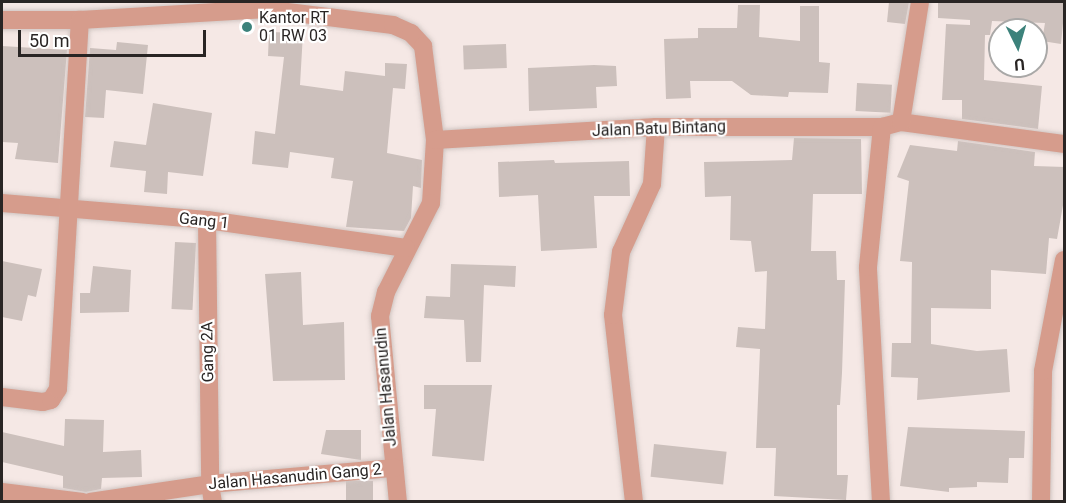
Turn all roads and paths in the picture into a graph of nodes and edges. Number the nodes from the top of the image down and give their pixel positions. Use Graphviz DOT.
graph roads {
  1 [pos="920,2"];
  2 [pos="268,5"];
  3 [pos="2,20"];
  4 [pos="80,20"];
  5 [pos="901,122"];
  6 [pos="656,127"];
  7 [pos="882,127"];
  8 [pos="435,140"];
  9 [pos="1065,144"];
  10 [pos="2,203"];
  11 [pos="68,208"];
  12 [pos="207,220"];
  13 [pos="406,248"];
  14 [pos="1065,260"];
  15 [pos="2,397"];
  16 [pos="394,468"];
  17 [pos="2,492"];
  18 [pos="212,493"];
  19 [pos="82,501"];
  20 [pos="90,501"];
  21 [pos="398,501"];
  22 [pos="634,501"];
  23 [pos="881,501"];
  24 [pos="1041,501"];
  1 -- 5 [label="street"];
  2 -- 4 [label="street, Jalan Hasanudin"];
  2 -- 8 [label="street, Jalan Hasanudin"];
  3 -- 4 [label="street, Jalan Hasanudin"];
  4 -- 11 [label="street"];
  5 -- 7 [label="street, Jalan Batu Bintang"];
  5 -- 9 [label="street"];
  6 -- 7 [label="street, Jalan Batu Bintang"];
  6 -- 8 [label="street, Jalan Batu Bintang"];
  6 -- 22 [label="street"];
  7 -- 23 [label="street"];
  8 -- 13 [label="street, Jalan Hasanudin"];
  10 -- 11 [label="street, Gang 1"];
  11 -- 12 [label="street, Gang 1"];
  11 -- 15 [label="street"];
  12 -- 13 [label="street, Gang 1"];
  12 -- 18 [label="street, Gang 2A"];
  13 -- 16 [label="street, Jalan Hasanudin"];
  14 -- 24 [label="street"];
  16 -- 18 [label="street, Jalan Hasanudin Gang 2"];
  16 -- 21 [label="street, Jalan Hasanudin"];
  17 -- 19 [label="street"];
  18 -- 20 [label="street, Jalan Hasanudin Gang 2"];
}
